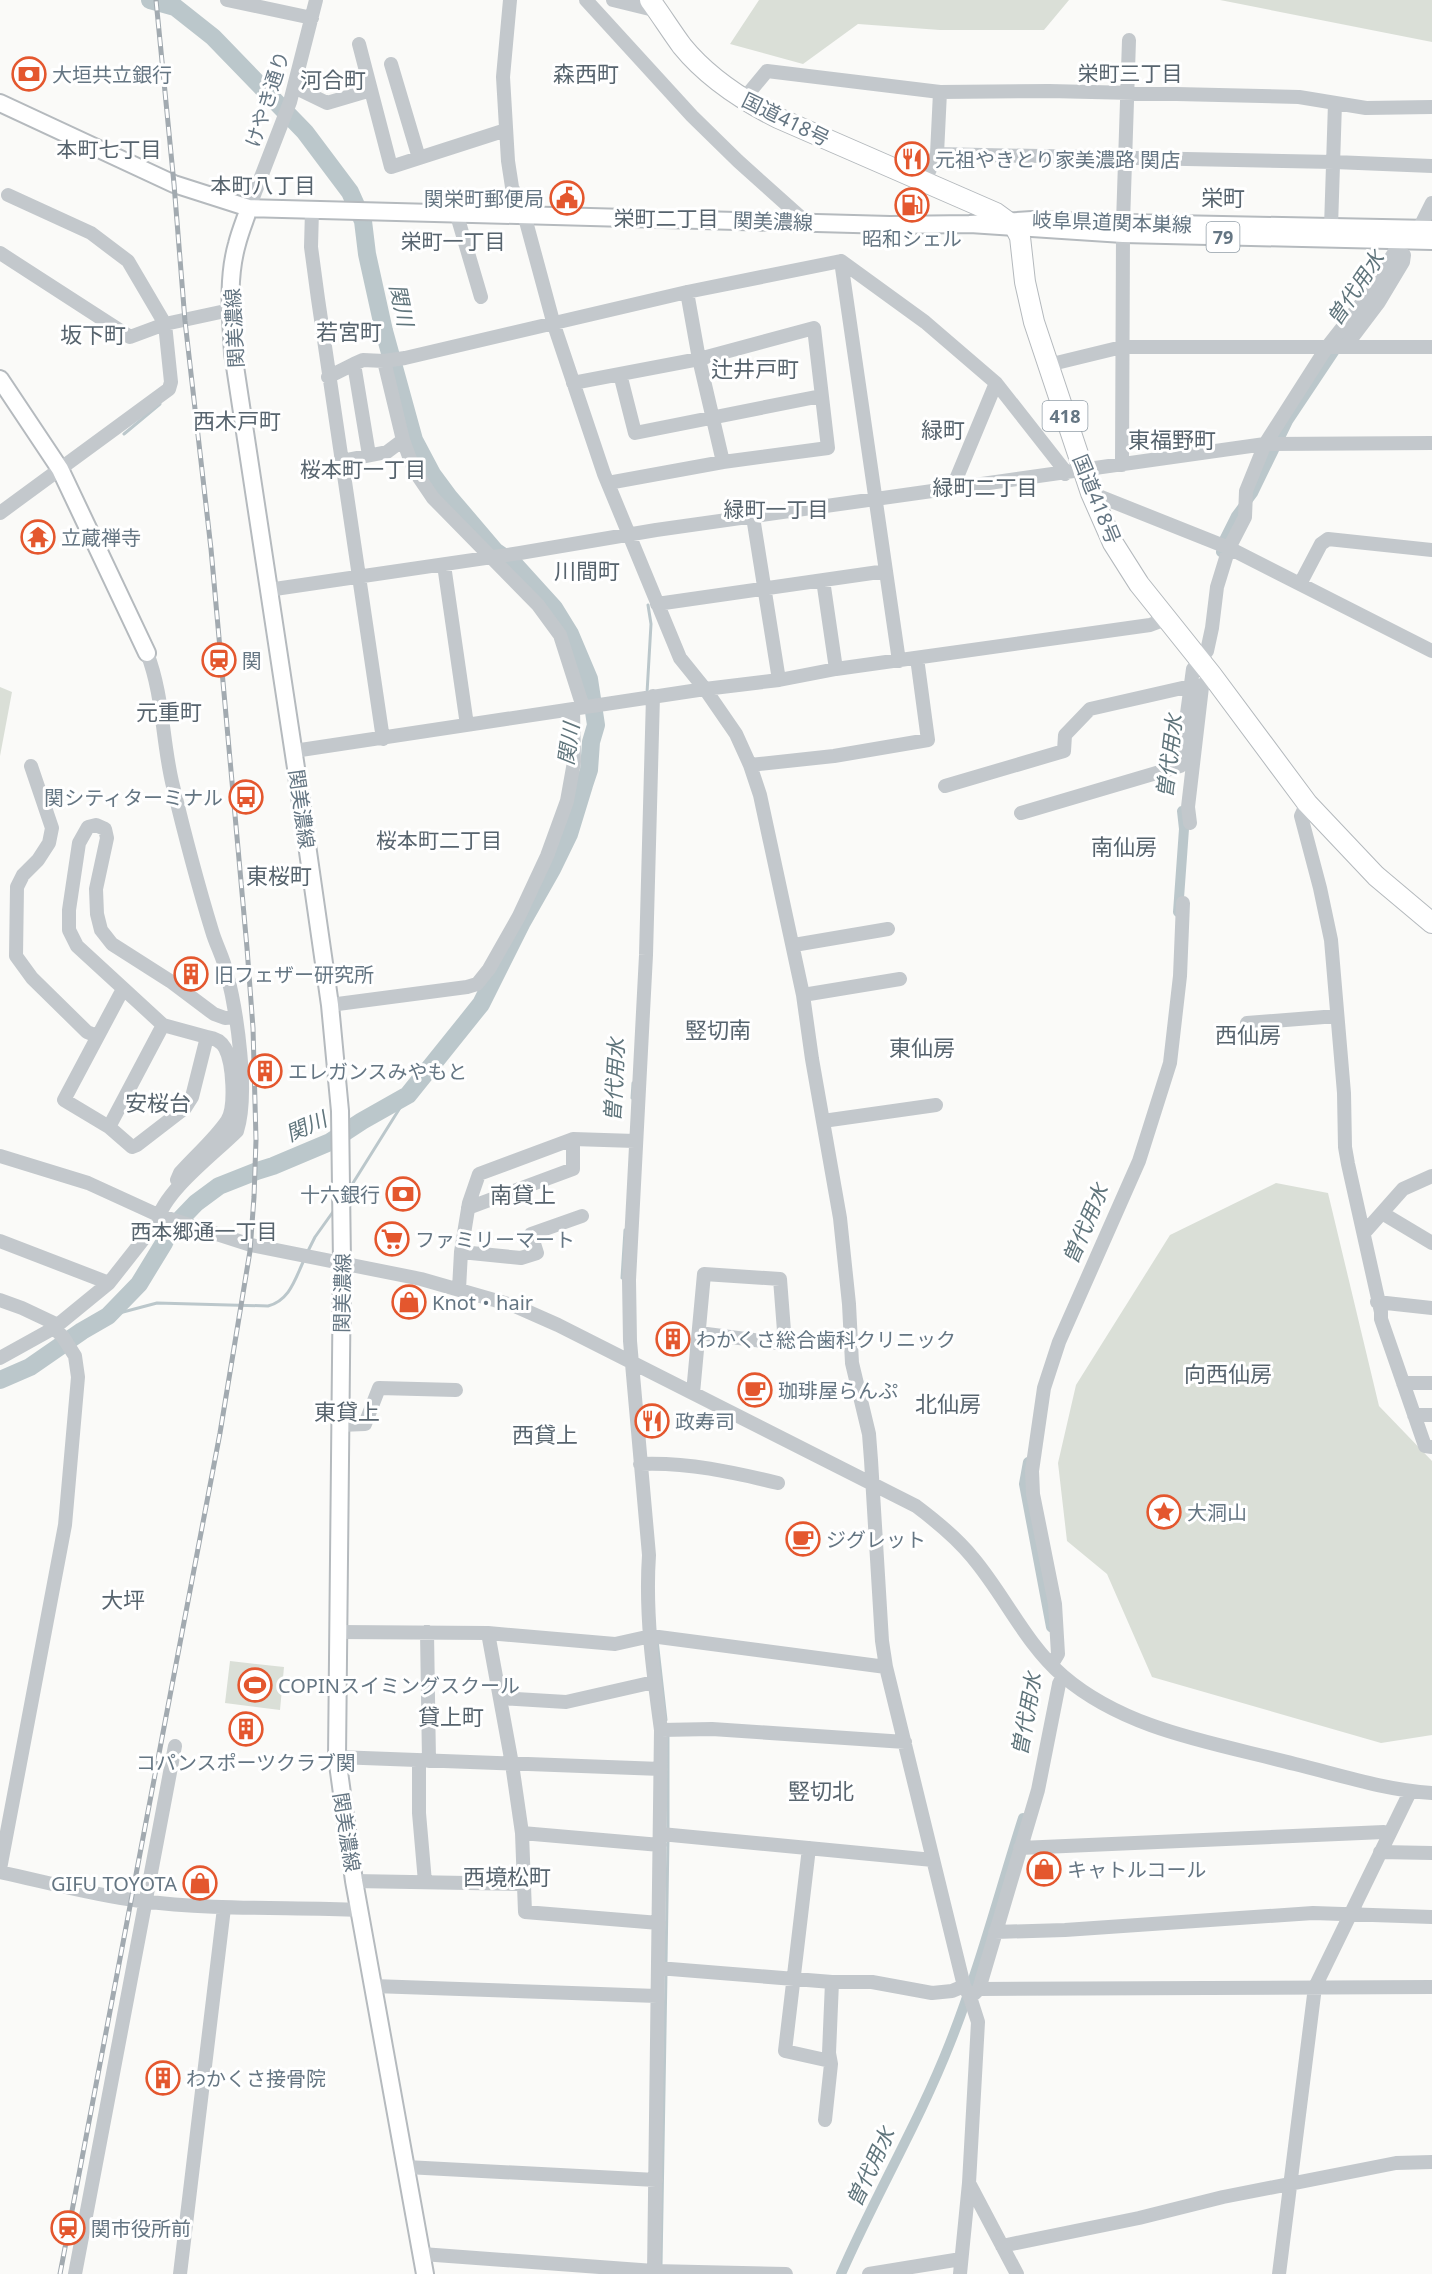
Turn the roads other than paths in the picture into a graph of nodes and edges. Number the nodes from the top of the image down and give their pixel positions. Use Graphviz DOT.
graph roads {
  1 [pos="227,0"];
  2 [pos="316,0"];
  3 [pos="510,0"];
  4 [pos="586,0"];
  5 [pos="613,0"];
  6 [pos="248,3"];
  7 [pos="654,6"];
  8 [pos="312,18"];
  9 [pos="1129,40"];
  10 [pos="359,44"];
  11 [pos="391,64"];
  12 [pos="294,87"];
  13 [pos="371,90"];
  14 [pos="940,92"];
  15 [pos="1127,93"];
  16 [pos="743,100"];
  17 [pos="0,103"];
  18 [pos="1335,103"];
  19 [pos="1432,107"];
  20 [pos="506,130"];
  21 [pos="937,154"];
  22 [pos="1126,157"];
  23 [pos="419,158"];
  24 [pos="1334,162"];
  25 [pos="1432,166"];
  26 [pos="924,182"];
  27 [pos="8,195"];
  28 [pos="249,208"];
  29 [pos="312,210"];
  30 [pos="456,212"];
  31 [pos="524,214"];
  32 [pos="1428,218"];
  33 [pos="806,222"];
  34 [pos="1012,223"];
  35 [pos="1331,227"];
  36 [pos="1123,229"];
  37 [pos="1432,241"];
  38 [pos="1396,247"];
  39 [pos="0,253"];
  40 [pos="841,261"];
  41 [pos="687,292"];
  42 [pos="481,297"];
  43 [pos="231,310"];
  44 [pos="165,324"];
  45 [pos="554,325"];
  46 [pos="1122,347"];
  47 [pos="1345,347"];
  48 [pos="1432,347"];
  49 [pos="1327,348"];
  50 [pos="699,359"];
  51 [pos="384,361"];
  52 [pos="354,364"];
  53 [pos="1048,365"];
  54 [pos="620,374"];
  55 [pos="328,377"];
  56 [pos="0,379"];
  57 [pos="573,383"];
  58 [pos="996,383"];
  59 [pos="821,396"];
  60 [pos="713,418"];
  61 [pos="403,440"];
  62 [pos="1432,443"];
  63 [pos="1265,444"];
  64 [pos="369,456"];
  65 [pos="341,461"];
  66 [pos="723,462"];
  67 [pos="1122,465"];
  68 [pos="60,469"];
  69 [pos="1074,472"];
  70 [pos="608,483"];
  71 [pos="952,489"];
  72 [pos="1091,493"];
  73 [pos="876,498"];
  74 [pos="0,513"];
  75 [pos="753,517"];
  76 [pos="630,536"];
  77 [pos="1229,548"];
  78 [pos="1432,550"];
  79 [pos="493,557"];
  80 [pos="444,565"];
  81 [pos="886,571"];
  82 [pos="358,577"];
  83 [pos="823,580"];
  84 [pos="1300,584"];
  85 [pos="764,589"];
  86 [pos="268,590"];
  87 [pos="657,604"];
  88 [pos="1166,619"];
  89 [pos="1432,651"];
  90 [pos="147,653"];
  91 [pos="917,658"];
  92 [pos="899,661"];
  93 [pos="1205,667"];
  94 [pos="836,669"];
  95 [pos="779,680"];
  96 [pos="1191,686"];
  97 [pos="705,689"];
  98 [pos="652,696"];
  99 [pos="578,708"];
  100 [pos="467,725"];
  101 [pos="383,739"];
  102 [pos="294,751"];
  103 [pos="32,765"];
  104 [pos="750,765"];
  105 [pos="945,786"];
  106 [pos="1307,803"];
  107 [pos="1021,813"];
  108 [pos="1190,823"];
  109 [pos="1183,903"];
  110 [pos="1432,923"];
  111 [pos="888,929"];
  112 [pos="794,945"];
  113 [pos="900,980"];
  114 [pos="123,989"];
  115 [pos="803,994"];
  116 [pos="330,1005"];
  117 [pos="1338,1016"];
  118 [pos="235,1017"];
  119 [pos="1247,1023"];
  120 [pos="164,1025"];
  121 [pos="97,1036"];
  122 [pos="207,1037"];
  123 [pos="936,1104"];
  124 [pos="823,1121"];
  125 [pos="108,1126"];
  126 [pos="573,1138"];
  127 [pos="635,1141"];
  128 [pos="0,1156"];
  129 [pos="1432,1176"];
  130 [pos="172,1191"];
  131 [pos="468,1208"];
  132 [pos="1382,1213"];
  133 [pos="159,1215"];
  134 [pos="582,1216"];
  135 [pos="1364,1233"];
  136 [pos="0,1240"];
  137 [pos="1432,1243"];
  138 [pos="460,1252"];
  139 [pos="342,1263"];
  140 [pos="110,1283"];
  141 [pos="459,1289"];
  142 [pos="0,1300"];
  143 [pos="1377,1302"];
  144 [pos="1432,1308"];
  145 [pos="58,1330"];
  146 [pos="699,1333"];
  147 [pos="0,1358"];
  148 [pos="633,1362"];
  149 [pos="1403,1383"];
  150 [pos="1432,1383"];
  151 [pos="456,1390"];
  152 [pos="693,1393"];
  153 [pos="1414,1415"];
  154 [pos="1432,1415"];
  155 [pos="340,1425"];
  156 [pos="1432,1447"];
  157 [pos="640,1464"];
  158 [pos="778,1483"];
  159 [pos="872,1484"];
  160 [pos="339,1632"];
  161 [pos="428,1632"];
  162 [pos="488,1633"];
  163 [pos="651,1636"];
  164 [pos="1052,1664"];
  165 [pos="886,1667"];
  166 [pos="1063,1676"];
  167 [pos="654,1682"];
  168 [pos="500,1698"];
  169 [pos="661,1730"];
  170 [pos="904,1742"];
  171 [pos="175,1746"];
  172 [pos="337,1757"];
  173 [pos="424,1761"];
  174 [pos="512,1764"];
  175 [pos="661,1769"];
  176 [pos="1410,1792"];
  177 [pos="1432,1793"];
  178 [pos="522,1833"];
  179 [pos="1389,1834"];
  180 [pos="661,1840"];
  181 [pos="809,1848"];
  182 [pos="1020,1848"];
  183 [pos="1380,1852"];
  184 [pos="1432,1854"];
  185 [pos="933,1860"];
  186 [pos="0,1870"];
  187 [pos="354,1881"];
  188 [pos="425,1882"];
  189 [pos="522,1884"];
  190 [pos="146,1901"];
  191 [pos="224,1908"];
  192 [pos="360,1910"];
  193 [pos="1350,1913"];
  194 [pos="1432,1917"];
  195 [pos="659,1923"];
  196 [pos="995,1932"];
  197 [pos="658,1968"];
  198 [pos="793,1979"];
  199 [pos="832,1982"];
  200 [pos="373,1986"];
  201 [pos="1315,1987"];
  202 [pos="1432,1987"];
  203 [pos="971,1991"];
  204 [pos="657,1996"];
  205 [pos="830,2061"];
  206 [pos="825,2120"];
  207 [pos="1432,2162"];
  208 [pos="406,2167"];
  209 [pos="656,2180"];
  210 [pos="969,2183"];
  211 [pos="1290,2185"];
  212 [pos="1002,2246"];
  213 [pos="422,2254"];
  214 [pos="961,2259"];
  215 [pos="654,2272"];
  216 [pos="75,2274"];
  217 [pos="180,2274"];
  218 [pos="425,2274"];
  219 [pos="786,2274"];
  220 [pos="869,2274"];
  221 [pos="960,2274"];
  222 [pos="1017,2274"];
  223 [pos="1279,2274"];
  1 -- 6 [label="street"];
  2 -- 8 [label="street, けやき通り"];
  3 -- 20 [label="street"];
  4 -- 33 [label="street"];
  5 -- 7 [label="street"];
  6 -- 8 [label="street"];
  7 -- 16 [label="highway, 国道418号"];
  8 -- 12 [label="street, けやき通り"];
  9 -- 15 [label="street"];
  10 -- 13 [label="street"];
  11 -- 23 [label="street"];
  12 -- 13 [label="street"];
  12 -- 28 [label="street, けやき通り"];
  13 -- 23 [label="street"];
  14 -- 15 [label="street"];
  14 -- 16 [label="street"];
  14 -- 21 [label="street"];
  15 -- 18 [label="street"];
  15 -- 22 [label="street"];
  16 -- 26 [label="highway, 国道418号"];
  17 -- 28 [label="main road"];
  18 -- 19 [label="street"];
  18 -- 24 [label="street"];
  20 -- 23 [label="street"];
  20 -- 31 [label="street"];
  21 -- 22 [label="street"];
  21 -- 26 [label="street"];
  22 -- 24 [label="street"];
  22 -- 36 [label="street"];
  24 -- 25 [label="street"];
  24 -- 35 [label="street"];
  26 -- 34 [label="highway, 国道418号"];
  27 -- 44 [label="street"];
  28 -- 29 [label="main road, 関美濃線"];
  28 -- 43 [label="main road, 関美濃線"];
  29 -- 30 [label="main road, 関美濃線"];
  29 -- 55 [label="street"];
  30 -- 31 [label="main road, 関美濃線"];
  30 -- 42 [label="street"];
  31 -- 33 [label="main road, 関美濃線"];
  31 -- 45 [label="street"];
  32 -- 35 [label="main road, 岐阜県道関本巣線 / 79"];
  33 -- 34 [label="main road, 関美濃線"];
  34 -- 36 [label="main road, 岐阜県道関本巣線 / 79"];
  34 -- 53 [label="highway, 国道418号 / 418"];
  35 -- 36 [label="main road, 岐阜県道関本巣線 / 79"];
  36 -- 38 [label="main road, 岐阜県道関本巣線 / 79"];
  36 -- 46 [label="street"];
  37 -- 38 [label="main road, 岐阜県道関本巣線 / 79"];
  38 -- 47 [label="street"];
  38 -- 49 [label="street"];
  39 -- 44 [label="street"];
  40 -- 41 [label="street"];
  40 -- 58 [label="street"];
  40 -- 73 [label="street"];
  41 -- 45 [label="street"];
  41 -- 50 [label="street"];
  43 -- 44 [label="street"];
  43 -- 86 [label="main road, 関美濃線"];
  44 -- 68 [label="street"];
  45 -- 51 [label="street"];
  45 -- 57 [label="street"];
  46 -- 49 [label="street"];
  46 -- 53 [label="street"];
  46 -- 67 [label="street"];
  47 -- 48 [label="street"];
  47 -- 49 [label="street"];
  49 -- 63 [label="street"];
  50 -- 54 [label="street"];
  50 -- 59 [label="street"];
  50 -- 60 [label="street"];
  51 -- 52 [label="street"];
  51 -- 61 [label="street"];
  52 -- 55 [label="street"];
  52 -- 64 [label="street"];
  53 -- 69 [label="highway, 国道418号 / 418"];
  54 -- 57 [label="street"];
  54 -- 60 [label="street"];
  55 -- 65 [label="street"];
  56 -- 68 [label="main road"];
  57 -- 70 [label="street"];
  58 -- 69 [label="street"];
  58 -- 71 [label="street"];
  59 -- 60 [label="street"];
  59 -- 66 [label="street"];
  60 -- 66 [label="street"];
  61 -- 64 [label="street"];
  61 -- 79 [label="street"];
  62 -- 63 [label="street"];
  63 -- 67 [label="street"];
  63 -- 77 [label="street"];
  64 -- 65 [label="street"];
  65 -- 82 [label="street"];
  66 -- 70 [label="street"];
  67 -- 69 [label="street"];
  68 -- 74 [label="street"];
  68 -- 90 [label="main road"];
  69 -- 71 [label="street"];
  69 -- 72 [label="highway, 国道418号 / 418"];
  70 -- 76 [label="street"];
  71 -- 73 [label="street"];
  72 -- 77 [label="street"];
  72 -- 88 [label="highway, 国道418号 / 418"];
  73 -- 75 [label="street"];
  73 -- 81 [label="street"];
  75 -- 76 [label="street"];
  75 -- 85 [label="street"];
  76 -- 79 [label="street"];
  76 -- 87 [label="street"];
  77 -- 84 [label="street"];
  77 -- 93 [label="street"];
  78 -- 84 [label="street"];
  79 -- 80 [label="street"];
  79 -- 99 [label="street"];
  80 -- 82 [label="street"];
  80 -- 100 [label="street"];
  81 -- 83 [label="street"];
  81 -- 92 [label="street"];
  82 -- 86 [label="street"];
  82 -- 101 [label="street"];
  83 -- 85 [label="street"];
  83 -- 94 [label="street"];
  84 -- 89 [label="street"];
  85 -- 87 [label="street"];
  85 -- 95 [label="street"];
  86 -- 102 [label="main road, 関美濃線"];
  87 -- 97 [label="street"];
  88 -- 91 [label="street"];
  88 -- 93 [label="highway, 国道418号 / 418"];
  90 -- 118 [label="street"];
  91 -- 92 [label="street"];
  91 -- 104 [label="street"];
  92 -- 94 [label="street"];
  93 -- 96 [label="street"];
  93 -- 106 [label="highway, 国道418号 / 418"];
  93 -- 108 [label="street"];
  94 -- 95 [label="street"];
  95 -- 97 [label="street"];
  96 -- 105 [label="street"];
  96 -- 107 [label="street"];
  97 -- 98 [label="street"];
  97 -- 104 [label="street"];
  98 -- 99 [label="street"];
  98 -- 127 [label="street"];
  99 -- 100 [label="street"];
  99 -- 116 [label="street"];
  100 -- 101 [label="street"];
  101 -- 102 [label="street"];
  102 -- 116 [label="main road, 関美濃線"];
  103 -- 121 [label="street"];
  104 -- 112 [label="street"];
  106 -- 110 [label="highway, 国道418号 / 418"];
  106 -- 117 [label="street"];
  109 -- 164 [label="street"];
  111 -- 112 [label="street"];
  112 -- 115 [label="street"];
  113 -- 115 [label="street"];
  114 -- 118 [label="street"];
  114 -- 120 [label="street"];
  114 -- 121 [label="street"];
  115 -- 124 [label="street"];
  116 -- 139 [label="main road, 関美濃線"];
  117 -- 119 [label="street"];
  117 -- 135 [label="street"];
  118 -- 130 [label="street"];
  120 -- 122 [label="street"];
  120 -- 125 [label="street"];
  121 -- 125 [label="street"];
  122 -- 125 [label="street"];
  122 -- 130 [label="street"];
  123 -- 124 [label="street"];
  124 -- 159 [label="street"];
  126 -- 127 [label="street"];
  126 -- 131 [label="street"];
  126 -- 131 [label="street"];
  127 -- 148 [label="street"];
  128 -- 133 [label="street"];
  129 -- 132 [label="street"];
  130 -- 133 [label="street"];
  131 -- 138 [label="street"];
  132 -- 135 [label="street"];
  132 -- 137 [label="street"];
  133 -- 139 [label="street"];
  133 -- 140 [label="street"];
  134 -- 138 [label="street"];
  135 -- 143 [label="street"];
  136 -- 140 [label="street"];
  138 -- 141 [label="street"];
  139 -- 141 [label="street"];
  139 -- 155 [label="main road, 関美濃線"];
  140 -- 145 [label="street"];
  141 -- 148 [label="street"];
  142 -- 145 [label="street"];
  143 -- 144 [label="street"];
  143 -- 149 [label="street"];
  145 -- 147 [label="street"];
  145 -- 186 [label="street"];
  146 -- 146 [label="street"];
  146 -- 152 [label="street"];
  148 -- 152 [label="street"];
  148 -- 157 [label="street"];
  149 -- 150 [label="street"];
  149 -- 153 [label="street"];
  151 -- 155 [label="street"];
  152 -- 159 [label="street"];
  153 -- 154 [label="street"];
  153 -- 156 [label="street"];
  155 -- 160 [label="main road, 関美濃線"];
  157 -- 158 [label="street"];
  157 -- 163 [label="street"];
  159 -- 164 [label="street"];
  159 -- 165 [label="street"];
  160 -- 161 [label="street"];
  160 -- 172 [label="main road, 関美濃線"];
  161 -- 162 [label="street"];
  161 -- 173 [label="street"];
  162 -- 163 [label="street"];
  162 -- 168 [label="street"];
  163 -- 165 [label="street"];
  163 -- 167 [label="street"];
  164 -- 166 [label="street"];
  165 -- 170 [label="street"];
  166 -- 176 [label="street"];
  166 -- 182 [label="street"];
  167 -- 168 [label="street"];
  167 -- 169 [label="street"];
  168 -- 174 [label="street"];
  169 -- 170 [label="street"];
  169 -- 175 [label="street"];
  170 -- 185 [label="street"];
  171 -- 190 [label="street"];
  172 -- 173 [label="street"];
  172 -- 187 [label="main road, 関美濃線"];
  173 -- 174 [label="street"];
  173 -- 188 [label="street"];
  174 -- 175 [label="street"];
  174 -- 178 [label="street"];
  175 -- 180 [label="street"];
  176 -- 177 [label="street"];
  176 -- 179 [label="street"];
  178 -- 180 [label="street"];
  178 -- 189 [label="street"];
  179 -- 182 [label="street"];
  179 -- 183 [label="street"];
  180 -- 181 [label="street"];
  180 -- 195 [label="street"];
  181 -- 185 [label="street"];
  181 -- 198 [label="street"];
  182 -- 196 [label="street"];
  183 -- 184 [label="street"];
  183 -- 193 [label="street"];
  185 -- 203 [label="street"];
  186 -- 190 [label="street"];
  187 -- 188 [label="street"];
  187 -- 192 [label="main road, 関美濃線"];
  188 -- 189 [label="street"];
  189 -- 195 [label="street"];
  190 -- 191 [label="street"];
  190 -- 216 [label="street"];
  191 -- 192 [label="street"];
  191 -- 217 [label="street"];
  192 -- 200 [label="main road, 関美濃線"];
  193 -- 194 [label="street"];
  193 -- 196 [label="street"];
  193 -- 201 [label="street"];
  195 -- 197 [label="street"];
  196 -- 203 [label="street"];
  197 -- 198 [label="street"];
  197 -- 204 [label="street"];
  198 -- 199 [label="street"];
  198 -- 205 [label="street"];
  199 -- 203 [label="street"];
  199 -- 205 [label="street"];
  200 -- 204 [label="street"];
  200 -- 208 [label="main road, 関美濃線"];
  201 -- 202 [label="street"];
  201 -- 203 [label="street"];
  201 -- 211 [label="street"];
  203 -- 210 [label="street"];
  204 -- 209 [label="street"];
  205 -- 206 [label="street"];
  207 -- 211 [label="street"];
  208 -- 209 [label="street"];
  208 -- 213 [label="main road, 関美濃線"];
  209 -- 215 [label="street"];
  210 -- 212 [label="street"];
  210 -- 214 [label="street"];
  211 -- 212 [label="street"];
  211 -- 223 [label="street"];
  212 -- 222 [label="street"];
  213 -- 215 [label="street"];
  213 -- 218 [label="main road, 関美濃線"];
  214 -- 220 [label="street"];
  214 -- 221 [label="street"];
  215 -- 219 [label="street"];
}
